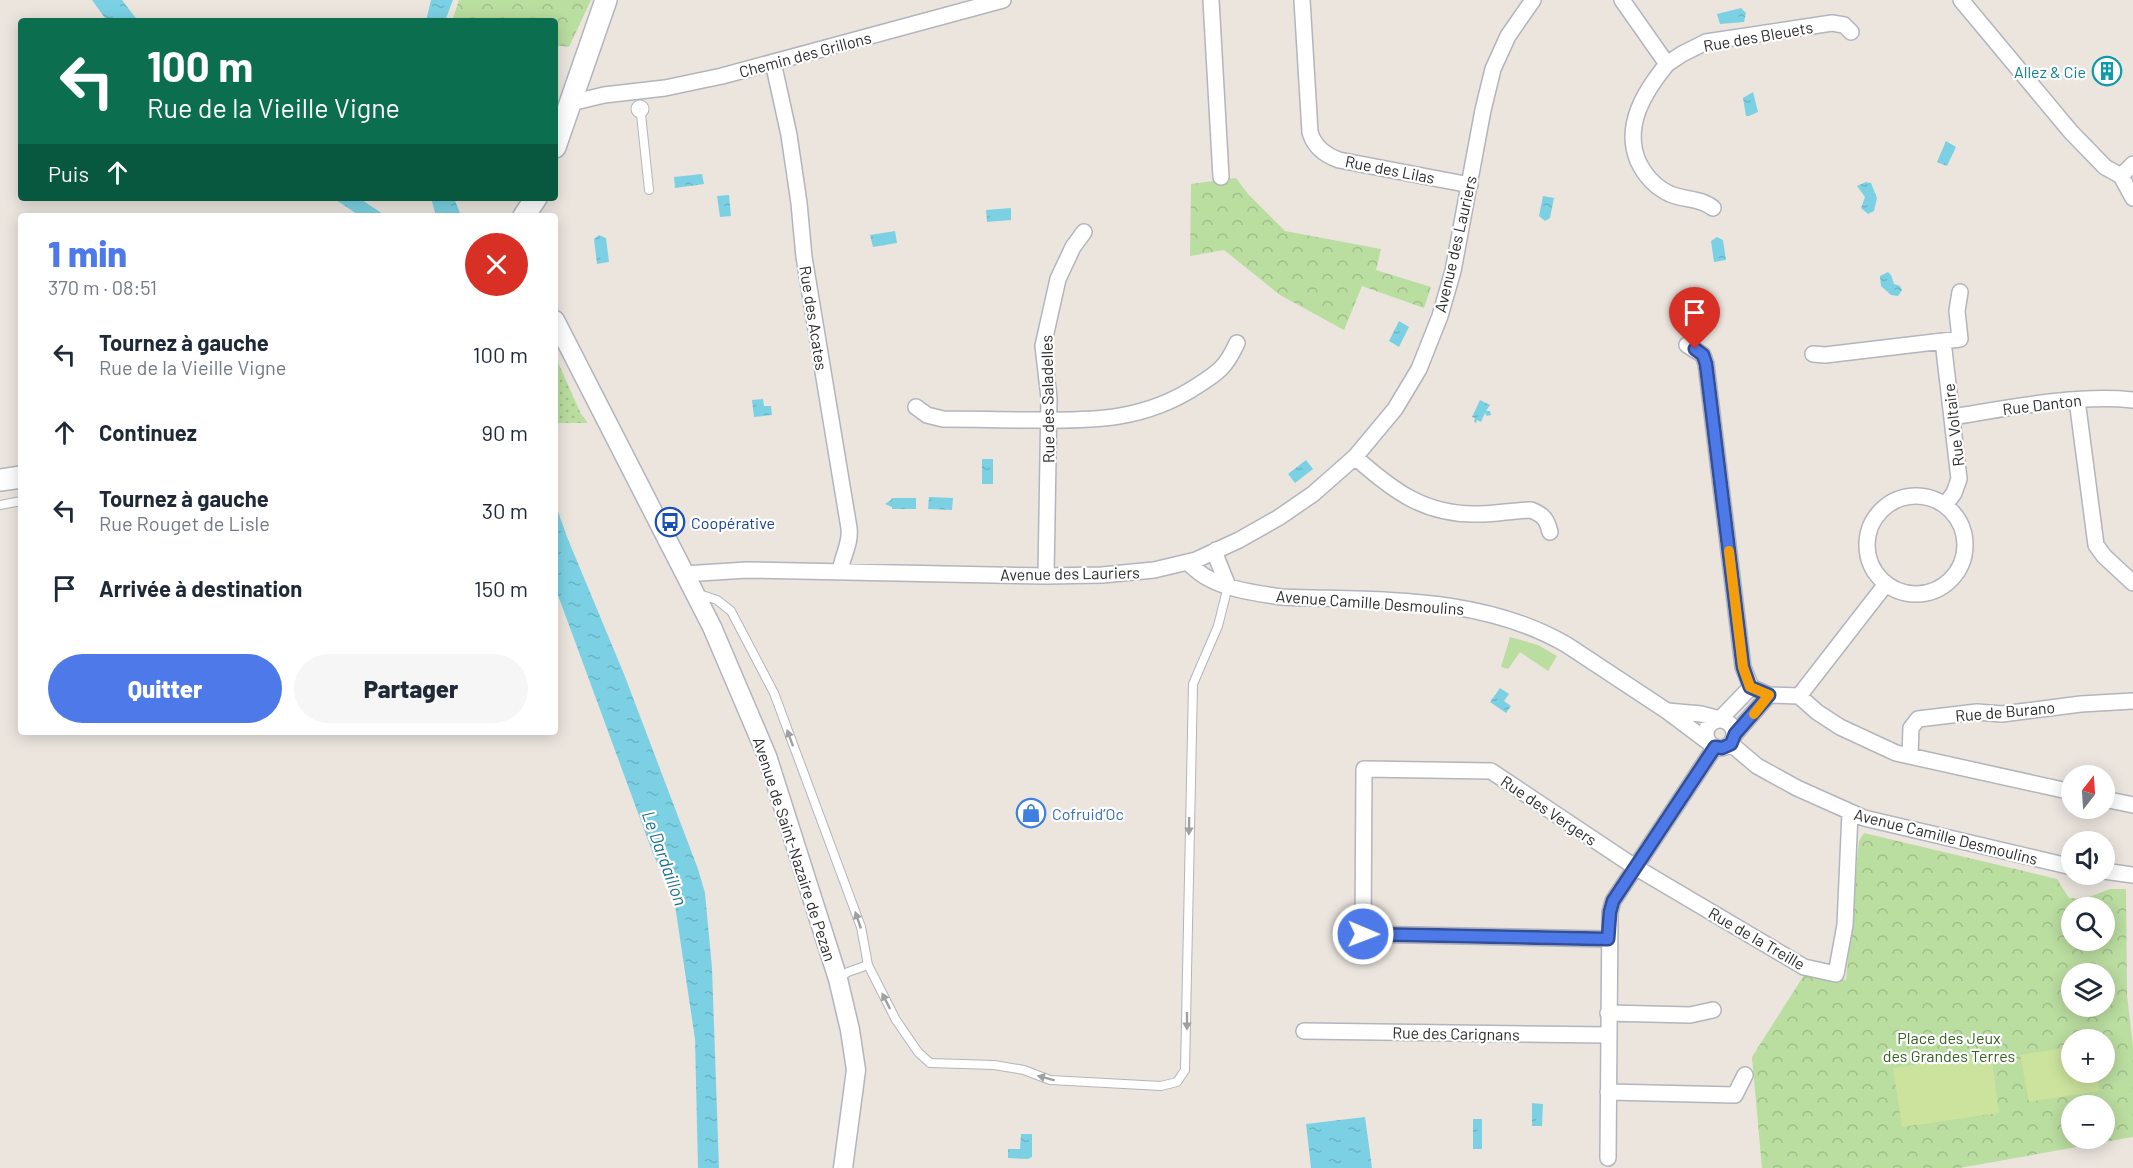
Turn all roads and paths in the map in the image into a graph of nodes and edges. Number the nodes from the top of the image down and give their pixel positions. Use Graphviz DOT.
graph roads {
  1 [pos="606,0"];
  2 [pos="1002,0"];
  3 [pos="1211,0"];
  4 [pos="1302,0"];
  5 [pos="1533,0"];
  6 [pos="1622,0"];
  7 [pos="1961,0"];
  8 [pos="1851,32"];
  9 [pos="773,62"];
  10 [pos="1667,64"];
  11 [pos="582,74"];
  12 [pos="604,95"];
  13 [pos="639,98"];
  14 [pos="572,103"];
  15 [pos="558,139"];
  16 [pos="2133,164"];
  17 [pos="2121,176"];
  18 [pos="1221,177"];
  19 [pos="1470,185"];
  20 [pos="649,190"];
  21 [pos="2133,198"];
  22 [pos="1713,208"];
  23 [pos="1084,232"];
  24 [pos="1960,292"];
  25 [pos="558,327"];
  26 [pos="1943,341"];
  27 [pos="1237,343"];
  28 [pos="1687,345"];
  29 [pos="1813,354"];
  30 [pos="2077,400"];
  31 [pos="2133,400"];
  32 [pos="916,407"];
  33 [pos="1952,417"];
  34 [pos="1049,420"];
  35 [pos="1355,457"];
  36 [pos="18,477"];
  37 [pos="0,480"];
  38 [pos="18,502"];
  39 [pos="0,505"];
  40 [pos="1945,505"];
  41 [pos="1550,532"];
  42 [pos="1216,550"];
  43 [pos="1187,562"];
  44 [pos="840,572"];
  45 [pos="684,574"];
  46 [pos="1046,576"];
  47 [pos="2133,583"];
  48 [pos="1886,584"];
  49 [pos="1227,586"];
  50 [pos="693,592"];
  51 [pos="1750,687"];
  52 [pos="1769,695"];
  53 [pos="1799,696"];
  54 [pos="2133,700"];
  55 [pos="1667,711"];
  56 [pos="1720,719"];
  57 [pos="1733,739"];
  58 [pos="1711,744"];
  59 [pos="1910,756"];
  60 [pos="2061,790"];
  61 [pos="2115,801"];
  62 [pos="2133,805"];
  63 [pos="1851,813"];
  64 [pos="2061,864"];
  65 [pos="1635,867"];
  66 [pos="2115,873"];
  67 [pos="2133,875"];
  68 [pos="1608,939"];
  69 [pos="868,965"];
  70 [pos="838,979"];
  71 [pos="1713,1010"];
  72 [pos="1608,1013"];
  73 [pos="1304,1031"];
  74 [pos="1608,1035"];
  75 [pos="1745,1075"];
  76 [pos="1608,1092"];
  77 [pos="1608,1158"];
  78 [pos="843,1168"];
  1 -- 11 [label="main road"];
  2 -- 9 [label="street, Chemin des Grillons"];
  3 -- 18 [label="street"];
  4 -- 19 [label="street, Rue des Lilas"];
  5 -- 19 [label="street, Avenue des Lauriers"];
  6 -- 10 [label="street"];
  7 -- 17 [label="street"];
  8 -- 10 [label="street, Rue des Bleuets"];
  9 -- 13 [label="street, Chemin des Grillons"];
  9 -- 44 [label="street, Rue des Acates"];
  10 -- 22 [label="street, Rue des Bleuets"];
  11 -- 12 [label="street"];
  11 -- 14 [label="main road"];
  12 -- 13 [label="street, Chemin des Grillons"];
  12 -- 14 [label="street, Chemin des Grillons"];
  13 -- 20 [label="lane"];
  14 -- 15 [label="main road"];
  16 -- 17 [label="street"];
  17 -- 21 [label="street"];
  19 -- 35 [label="street, Avenue des Lauriers"];
  23 -- 34 [label="street, Rue des Saladelles"];
  24 -- 26 [label="street"];
  25 -- 45 [label="street, Avenue de Saint-Nazaire de Pezan"];
  26 -- 29 [label="street"];
  26 -- 33 [label="street, Rue Voltaire"];
  27 -- 34 [label="street"];
  28 -- 51 [label="street"];
  30 -- 31 [label="street, Rue Danton"];
  30 -- 33 [label="street, Rue Danton"];
  30 -- 47 [label="street"];
  32 -- 34 [label="street"];
  33 -- 40 [label="street, Rue Voltaire"];
  34 -- 46 [label="street, Rue des Saladelles"];
  35 -- 41 [label="street"];
  35 -- 42 [label="street, Avenue des Lauriers"];
  36 -- 37 [label="main road"];
  38 -- 39 [label="lane"];
  40 -- 48 [label="street"];
  40 -- 48 [label="street"];
  42 -- 43 [label="street, Avenue des Lauriers"];
  42 -- 49 [label="street"];
  43 -- 46 [label="street, Avenue des Lauriers"];
  43 -- 49 [label="street, Avenue Camille Desmoulins"];
  44 -- 45 [label="street, Avenue des Lauriers"];
  44 -- 46 [label="street, Avenue des Lauriers"];
  45 -- 50 [label="street, Avenue de Saint-Nazaire de Pezan"];
  48 -- 53 [label="street"];
  49 -- 55 [label="street, Avenue Camille Desmoulins"];
  49 -- 69 [label="lane, one-way"];
  69 -- 50 [label="lane, one-way"];
  50 -- 70 [label="street, Avenue de Saint-Nazaire de Pezan"];
  51 -- 52 [label="street"];
  51 -- 56 [label="street"];
  52 -- 53 [label="street"];
  52 -- 57 [label="street"];
  53 -- 59 [label="street"];
  54 -- 59 [label="street, Rue de Burano"];
  55 -- 56 [label="street, Avenue Camille Desmoulins"];
  55 -- 58 [label="street, Avenue Camille Desmoulins"];
  56 -- 57 [label="street"];
  56 -- 58 [label="street"];
  57 -- 58 [label="street"];
  57 -- 63 [label="street, Avenue Camille Desmoulins"];
  58 -- 65 [label="street"];
  59 -- 60 [label="street"];
  61 -- 62 [label="street"];
  63 -- 64 [label="street, Avenue Camille Desmoulins"];
  63 -- 65 [label="street, Rue de la Treille"];
  65 -- 68 [label="street"];
  65 -- 68 [label="street, Rue des Vergers"];
  66 -- 67 [label="street"];
  68 -- 72 [label="street"];
  69 -- 70 [label="lane"];
  70 -- 78 [label="street, Avenue de Saint-Nazaire de Pezan"];
  71 -- 72 [label="street"];
  72 -- 74 [label="street"];
  73 -- 74 [label="street, Rue des Carignans"];
  74 -- 76 [label="street"];
  75 -- 76 [label="street"];
  76 -- 77 [label="street"];
}
